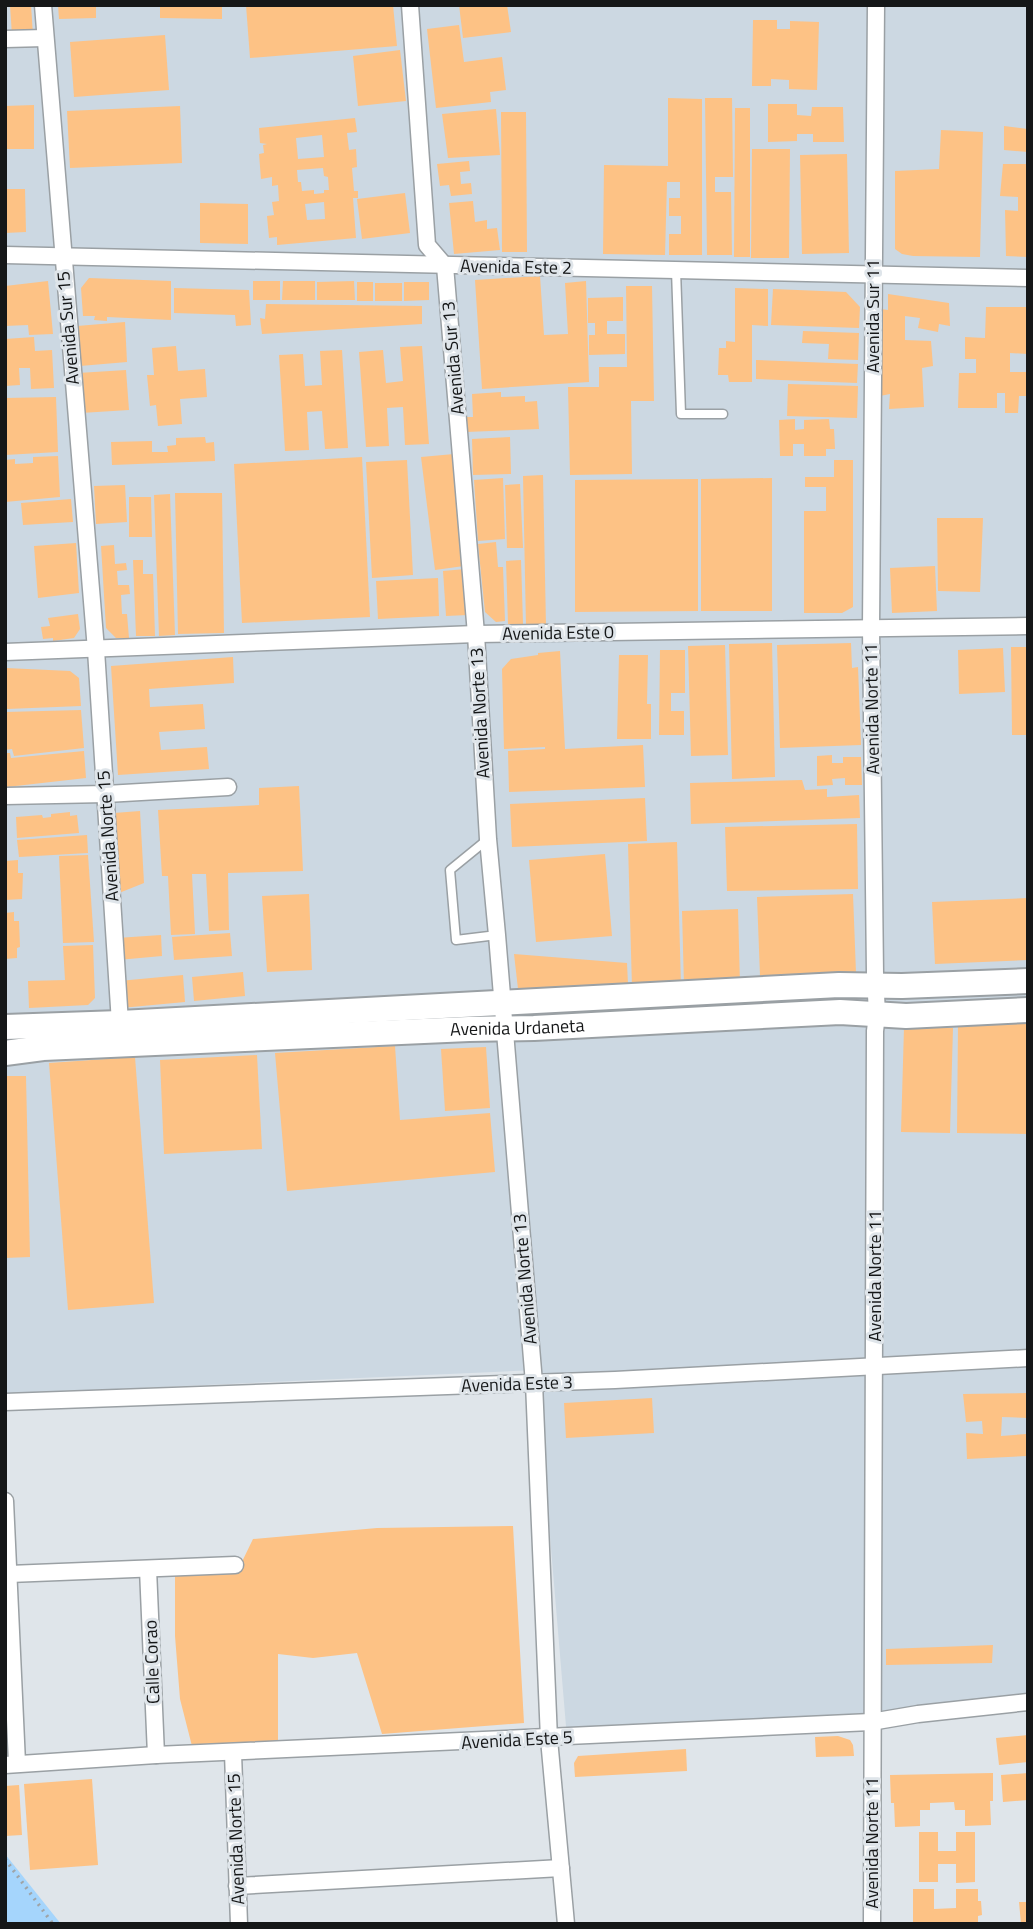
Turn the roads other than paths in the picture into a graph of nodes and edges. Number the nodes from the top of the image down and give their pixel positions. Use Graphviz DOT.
graph roads {
  1 [pos="43,5"];
  2 [pos="410,5"];
  3 [pos="876,5"];
  4 [pos="45,38"];
  5 [pos="5,39"];
  6 [pos="5,255"];
  7 [pos="62,257"];
  8 [pos="445,266"];
  9 [pos="676,270"];
  10 [pos="873,274"];
  11 [pos="1028,278"];
  12 [pos="723,414"];
  13 [pos="1028,626"];
  14 [pos="871,628"];
  15 [pos="476,634"];
  16 [pos="96,650"];
  17 [pos="5,652"];
  18 [pos="228,787"];
  19 [pos="106,794"];
  20 [pos="5,796"];
  21 [pos="488,839"];
  22 [pos="498,935"];
  23 [pos="1028,981"];
  24 [pos="876,986"];
  25 [pos="502,1002"];
  26 [pos="1028,1010"];
  27 [pos="877,1015"];
  28 [pos="120,1023"];
  29 [pos="5,1024"];
  30 [pos="504,1029"];
  31 [pos="41,1036"];
  32 [pos="5,1050"];
  33 [pos="1028,1358"];
  34 [pos="876,1366"];
  35 [pos="534,1383"];
  36 [pos="5,1402"];
  37 [pos="5,1501"];
  38 [pos="235,1565"];
  39 [pos="148,1569"];
  40 [pos="9,1574"];
  41 [pos="1028,1702"];
  42 [pos="872,1722"];
  43 [pos="549,1739"];
  44 [pos="233,1753"];
  45 [pos="156,1755"];
  46 [pos="11,1764"];
  47 [pos="561,1868"];
  48 [pos="237,1886"];
  49 [pos="239,1924"];
  50 [pos="566,1924"];
  51 [pos="872,1924"];
  1 -- 4 [label="street, Avenida Sur 15"];
  2 -- 8 [label="street, Avenida Sur 13"];
  3 -- 10 [label="street, Avenida Sur 11"];
  4 -- 5 [label="street"];
  4 -- 7 [label="street, Avenida Sur 15"];
  6 -- 7 [label="street, Avenida Este 2"];
  7 -- 8 [label="street, Avenida Este 2"];
  7 -- 16 [label="street, Avenida Sur 15"];
  8 -- 9 [label="street, Avenida Este 2"];
  8 -- 15 [label="street, Avenida Sur 13"];
  9 -- 10 [label="street, Avenida Este 2"];
  9 -- 12 [label="lane"];
  10 -- 11 [label="street, Avenida Este 2"];
  10 -- 14 [label="street, Avenida Sur 11"];
  13 -- 14 [label="street, Avenida Este 0"];
  14 -- 15 [label="street, Avenida Este 0"];
  14 -- 24 [label="street, Avenida Norte 11"];
  15 -- 16 [label="street, Avenida Este 0"];
  15 -- 21 [label="street, Avenida Norte 13"];
  16 -- 17 [label="street, Avenida Este 0"];
  16 -- 19 [label="street, Avenida Norte 15"];
  18 -- 19 [label="street"];
  19 -- 20 [label="street"];
  19 -- 28 [label="street, Avenida Norte 15"];
  21 -- 22 [label="street, Avenida Norte 13"];
  21 -- 22 [label="lane"];
  22 -- 25 [label="street, Avenida Norte 13"];
  23 -- 24 [label="main road, Avenida Urdaneta"];
  24 -- 25 [label="main road, Avenida Urdaneta"];
  24 -- 27 [label="street, Avenida Norte 11"];
  25 -- 28 [label="main road, Avenida Urdaneta"];
  25 -- 30 [label="street, Avenida Norte 13"];
  26 -- 27 [label="main road, Avenida Urdaneta"];
  27 -- 30 [label="main road, Avenida Urdaneta"];
  27 -- 34 [label="street, Avenida Norte 11"];
  28 -- 31 [label="main road, Avenida Urdaneta"];
  29 -- 31 [label="main road"];
  30 -- 31 [label="main road, Avenida Urdaneta"];
  30 -- 35 [label="street, Avenida Norte 13"];
  31 -- 32 [label="main road"];
  33 -- 34 [label="street, Avenida Este 3"];
  34 -- 35 [label="street, Avenida Este 3"];
  34 -- 42 [label="street, Avenida Norte 11"];
  35 -- 36 [label="street, Avenida Este 3"];
  35 -- 43 [label="street, Avenida Norte 13"];
  37 -- 40 [label="street"];
  38 -- 39 [label="street"];
  39 -- 40 [label="street"];
  39 -- 45 [label="street, Calle Corao"];
  40 -- 46 [label="street"];
  41 -- 42 [label="street, Avenida Este 5"];
  42 -- 43 [label="street, Avenida Este 5"];
  42 -- 51 [label="street, Avenida Norte 11"];
  43 -- 44 [label="street, Avenida Este 5"];
  43 -- 47 [label="street, Avenida Norte 13"];
  44 -- 45 [label="street, Avenida Este 5"];
  44 -- 48 [label="street, Avenida Norte 15"];
  45 -- 46 [label="street, Avenida Este 5"];
  47 -- 48 [label="street"];
  47 -- 50 [label="street, Avenida Norte 13"];
  48 -- 49 [label="street, Avenida Norte 15"];
}
